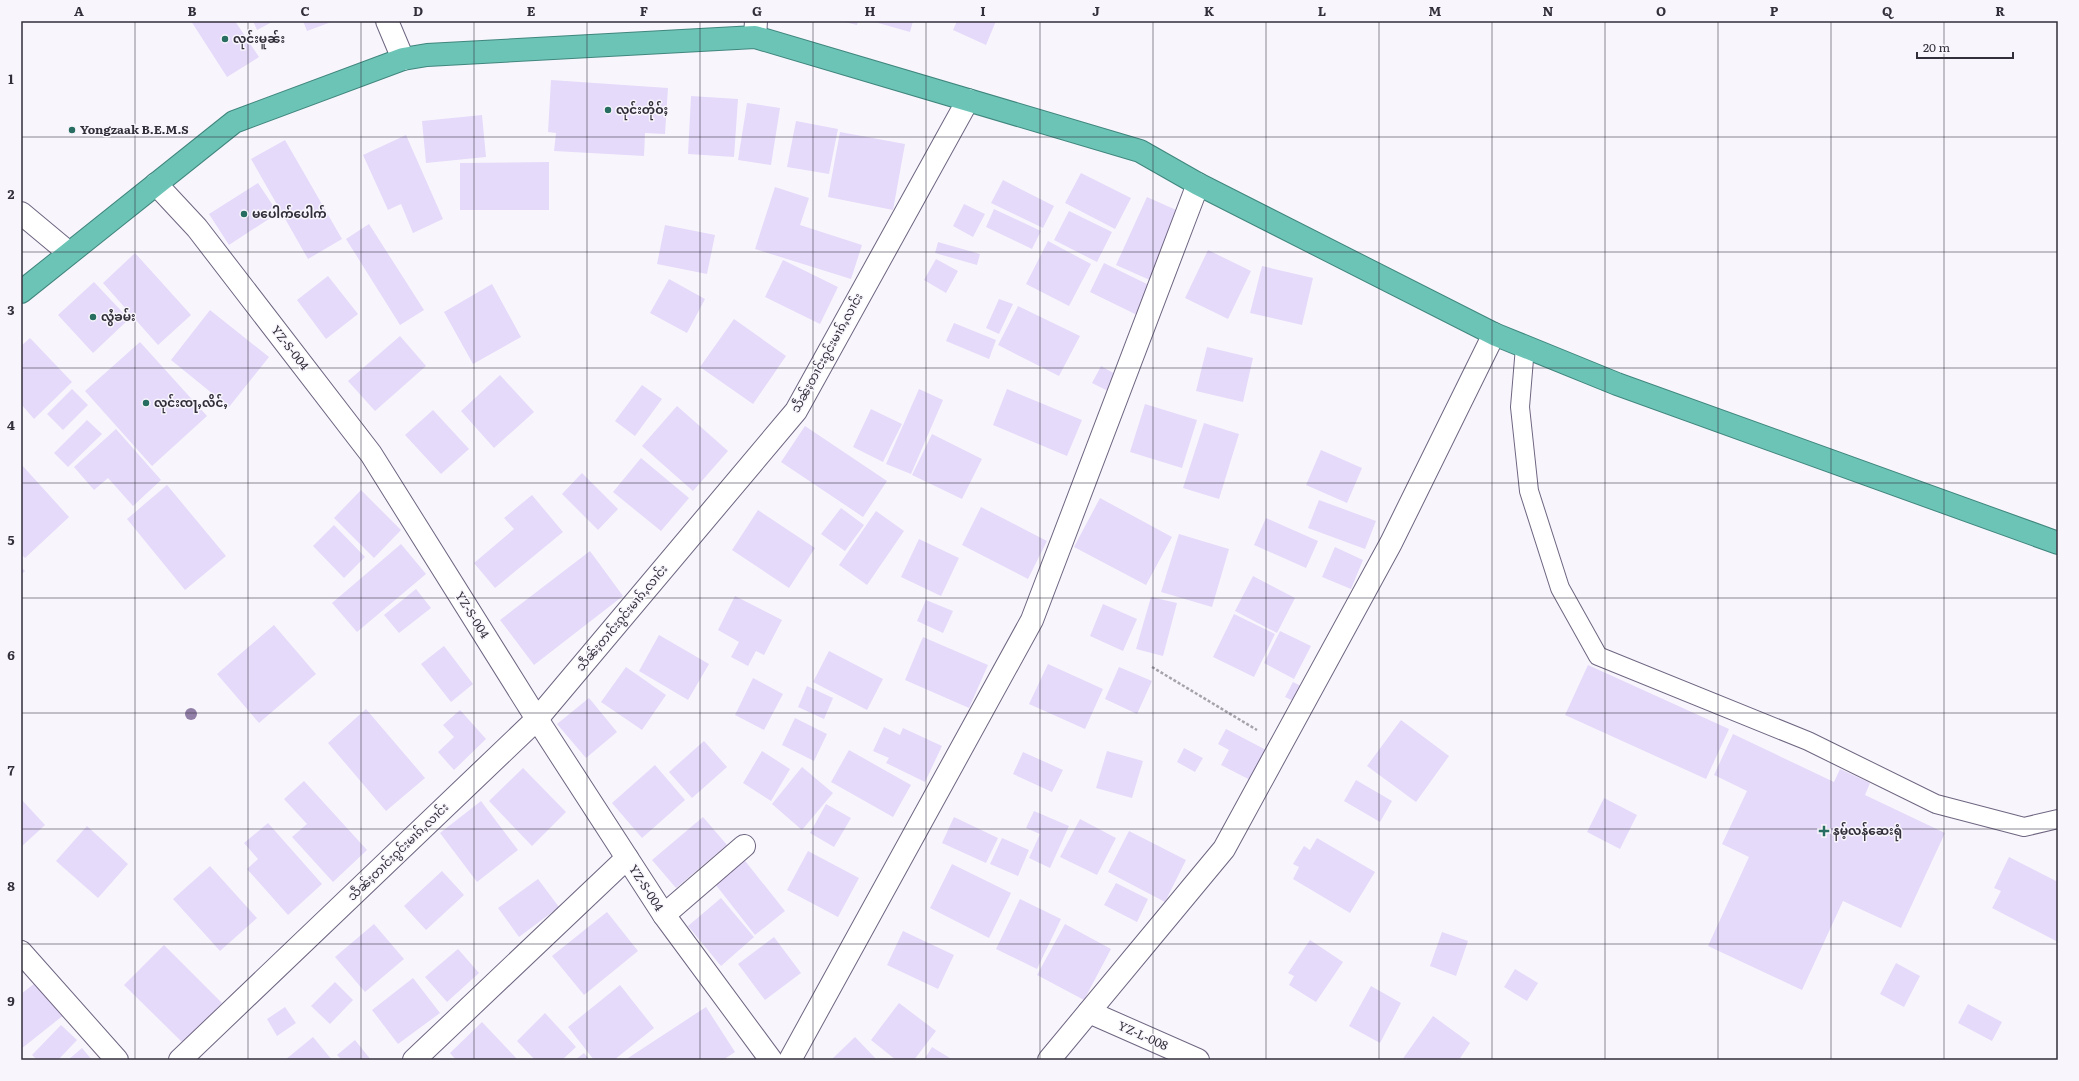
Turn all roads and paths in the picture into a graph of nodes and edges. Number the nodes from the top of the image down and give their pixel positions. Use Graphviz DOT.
graph roads {
  1 [pos="387,21"];
  2 [pos="755,29"];
  3 [pos="402,59"];
  4 [pos="968,100"];
  5 [pos="156,184"];
  6 [pos="1198,184"];
  7 [pos="21,213"];
  8 [pos="69,253"];
  9 [pos="21,292"];
  10 [pos="1494,334"];
  11 [pos="1525,347"];
  12 [pos="2058,543"];
  13 [pos="1152,667"];
  14 [pos="536,719"];
  15 [pos="1281,745"];
  16 [pos="2058,819"];
  17 [pos="744,846"];
  18 [pos="626,858"];
  19 [pos="664,915"];
  20 [pos="21,952"];
  21 [pos="1089,1012"];
  22 [pos="117,1060"];
  23 [pos="180,1060"];
  24 [pos="414,1060"];
  25 [pos="771,1060"];
  26 [pos="790,1060"];
  27 [pos="1049,1060"];
  28 [pos="1198,1060"];
  1 -- 3 [label="street"];
  2 -- 3 [label="highway"];
  2 -- 4 [label="highway"];
  3 -- 5 [label="highway"];
  4 -- 6 [label="highway"];
  4 -- 14 [label="street, သဵၼ်ႈတၢင်းၵွင်းမၢၵ်ႇလၢင်း"];
  5 -- 8 [label="highway"];
  5 -- 14 [label="street, YZ-S-004"];
  6 -- 10 [label="highway"];
  6 -- 26 [label="street"];
  7 -- 8 [label="street"];
  8 -- 9 [label="highway"];
  10 -- 11 [label="highway"];
  10 -- 15 [label="street"];
  11 -- 12 [label="highway"];
  11 -- 16 [label="lane"];
  13 -- 15 [label="path"];
  14 -- 18 [label="street, YZ-S-004"];
  14 -- 23 [label="street, သဵၼ်ႈတၢင်းၵွင်းမၢၵ်ႇလၢင်း"];
  15 -- 21 [label="street"];
  17 -- 19 [label="street"];
  18 -- 19 [label="street, YZ-S-004"];
  18 -- 24 [label="street"];
  19 -- 25 [label="street, YZ-S-004"];
  20 -- 22 [label="street"];
  21 -- 27 [label="street"];
  21 -- 28 [label="street, YZ-L-008"];
}
